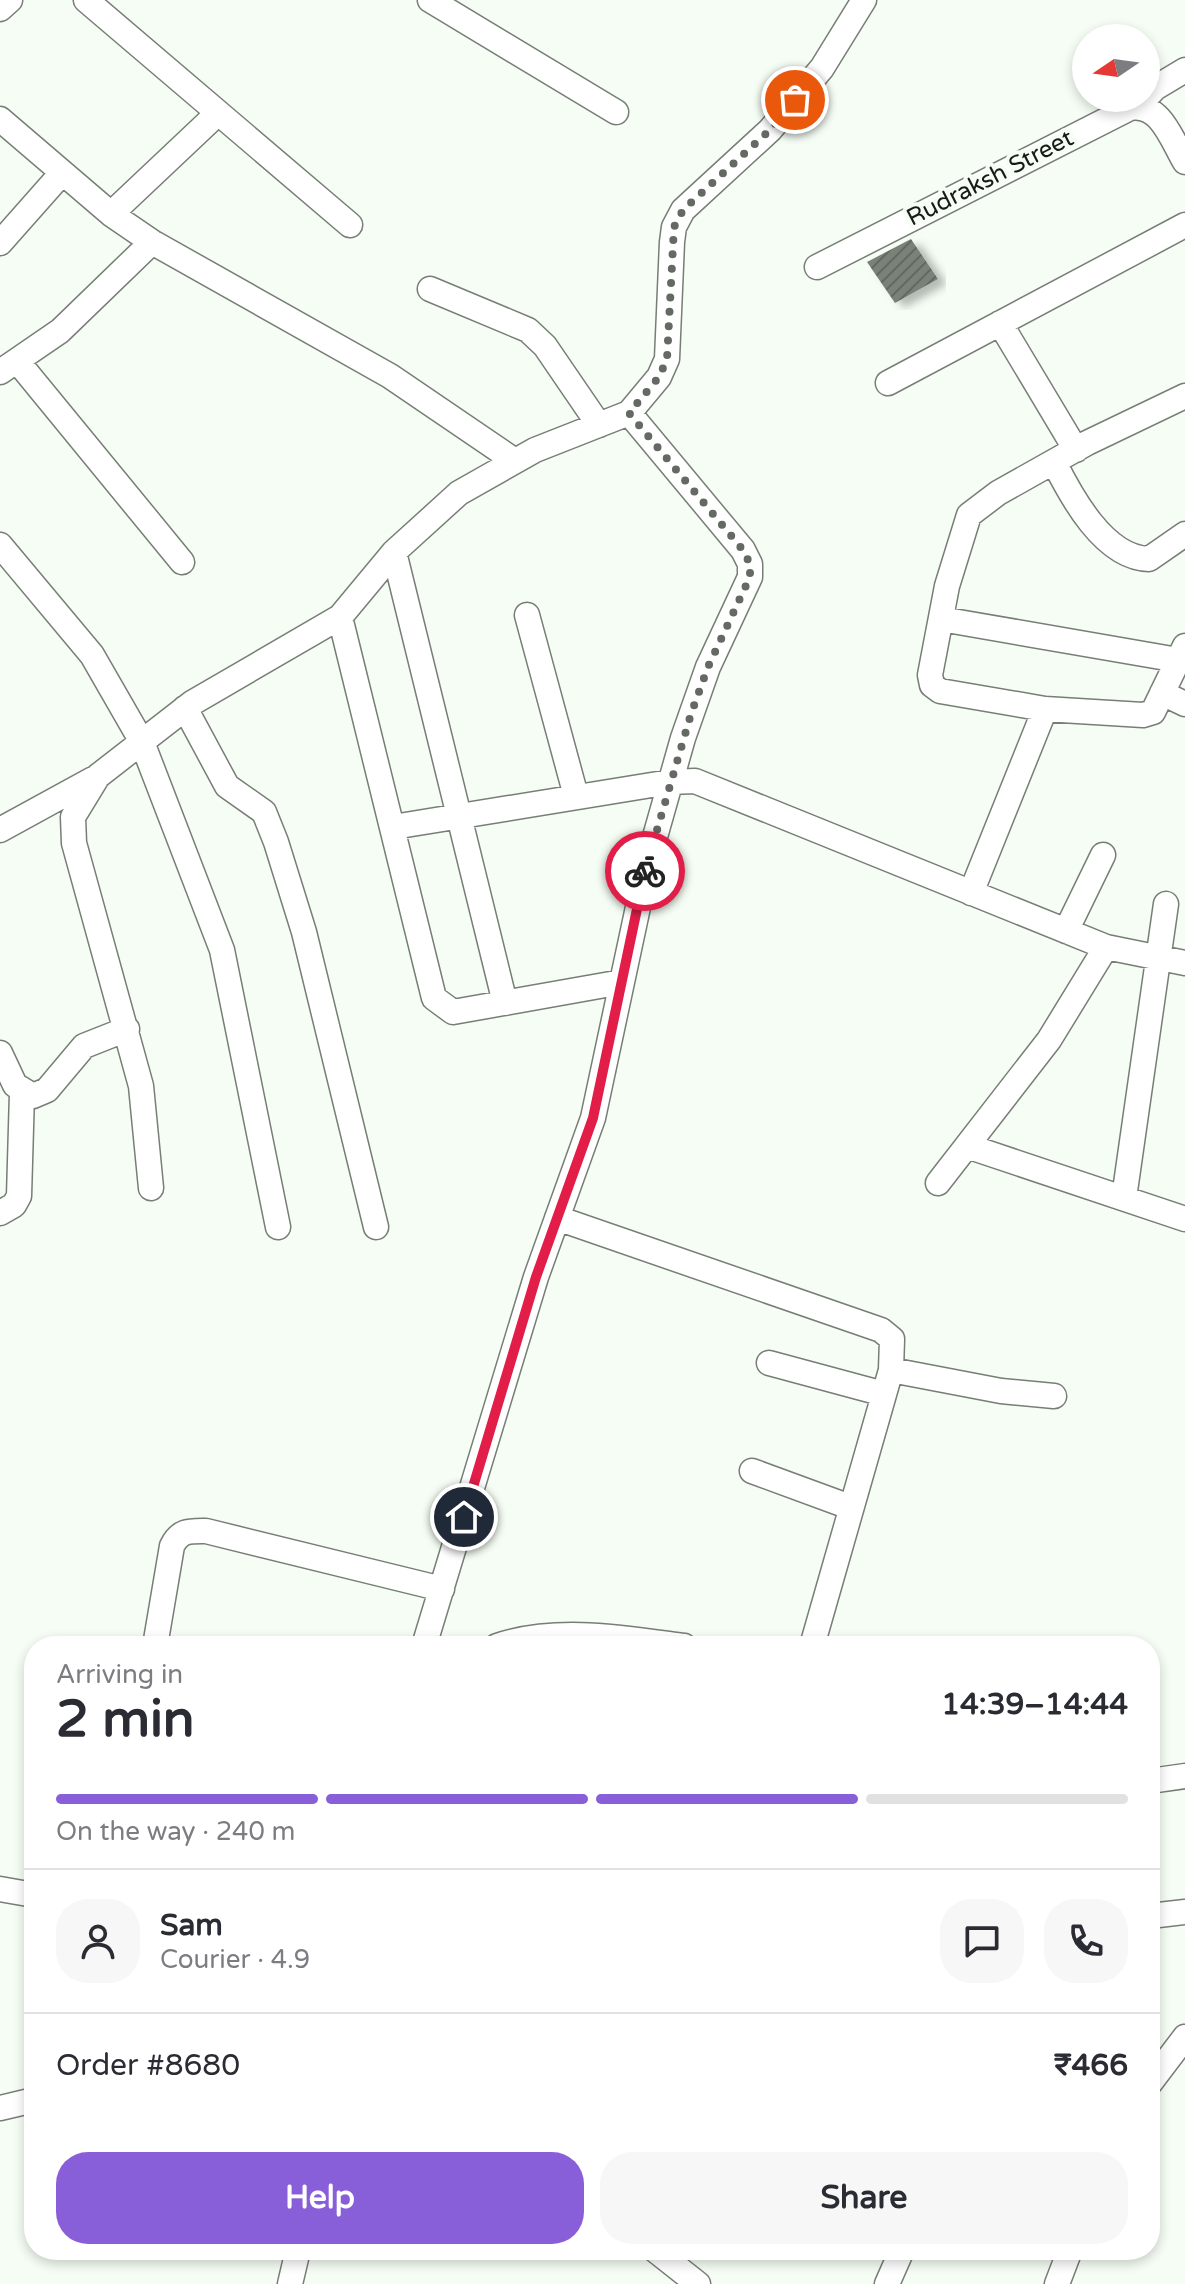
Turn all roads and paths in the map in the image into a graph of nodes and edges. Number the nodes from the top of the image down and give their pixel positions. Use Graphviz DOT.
graph roads {
  1 [pos="10,0"];
  2 [pos="430,0"];
  3 [pos="864,0"];
  4 [pos="98,4"];
  5 [pos="0,9"];
  6 [pos="1185,70"];
  7 [pos="1160,85"];
  8 [pos="616,112"];
  9 [pos="1126,112"];
  10 [pos="1155,112"];
  11 [pos="218,113"];
  12 [pos="0,119"];
  13 [pos="1185,162"];
  14 [pos="62,173"];
  15 [pos="111,214"];
  16 [pos="350,225"];
  17 [pos="1185,225"];
  18 [pos="152,242"];
  19 [pos="0,243"];
  20 [pos="817,267"];
  21 [pos="430,289"];
  22 [pos="1000,323"];
  23 [pos="9,367"];
  24 [pos="888,383"];
  25 [pos="1185,396"];
  26 [pos="629,413"];
  27 [pos="599,425"];
  28 [pos="1076,450"];
  29 [pos="515,461"];
  30 [pos="1054,462"];
  31 [pos="1185,534"];
  32 [pos="0,545"];
  33 [pos="394,552"];
  34 [pos="182,562"];
  35 [pos="527,615"];
  36 [pos="340,617"];
  37 [pos="941,619"];
  38 [pos="1182,653"];
  39 [pos="1162,693"];
  40 [pos="1185,704"];
  41 [pos="185,708"];
  42 [pos="1045,709"];
  43 [pos="142,742"];
  44 [pos="98,776"];
  45 [pos="670,782"];
  46 [pos="576,796"];
  47 [pos="457,815"];
  48 [pos="393,827"];
  49 [pos="0,830"];
  50 [pos="1103,855"];
  51 [pos="971,893"];
  52 [pos="1166,904"];
  53 [pos="1066,931"];
  54 [pos="1106,947"];
  55 [pos="1160,960"];
  56 [pos="1185,963"];
  57 [pos="622,982"];
  58 [pos="505,1003"];
  59 [pos="127,1029"];
  60 [pos="0,1053"];
  61 [pos="22,1093"];
  62 [pos="967,1146"];
  63 [pos="938,1183"];
  64 [pos="151,1188"];
  65 [pos="1124,1198"];
  66 [pos="0,1213"];
  67 [pos="557,1218"];
  68 [pos="1185,1219"];
  69 [pos="278,1227"];
  70 [pos="376,1227"];
  71 [pos="769,1363"];
  72 [pos="891,1370"];
  73 [pos="884,1394"];
  74 [pos="1054,1396"];
  75 [pos="752,1471"];
  76 [pos="850,1507"];
  77 [pos="442,1589"];
  78 [pos="157,1636"];
  79 [pos="427,1636"];
  80 [pos="815,1636"];
  81 [pos="1185,1776"];
  82 [pos="1160,1780"];
  83 [pos="0,1889"];
  84 [pos="24,1893"];
  85 [pos="1185,1912"];
  86 [pos="1160,1915"];
  87 [pos="1185,2037"];
  88 [pos="1160,2070"];
  89 [pos="24,2102"];
  90 [pos="0,2108"];
  91 [pos="296,2260"];
  92 [pos="668,2260"];
  93 [pos="898,2260"];
  94 [pos="1066,2260"];
  95 [pos="290,2284"];
  96 [pos="698,2284"];
  97 [pos="887,2284"];
  98 [pos="1057,2284"];
  1 -- 5 [label="street"];
  2 -- 8 [label="street"];
  3 -- 26 [label="street"];
  4 -- 11 [label="street"];
  6 -- 7 [label="street, Rudraksh Street"];
  9 -- 20 [label="street, Rudraksh Street"];
  10 -- 13 [label="street"];
  11 -- 15 [label="street"];
  11 -- 16 [label="street"];
  12 -- 14 [label="street"];
  14 -- 15 [label="street"];
  14 -- 19 [label="street"];
  15 -- 18 [label="street"];
  17 -- 22 [label="street"];
  18 -- 23 [label="street"];
  18 -- 29 [label="street"];
  21 -- 27 [label="street"];
  22 -- 24 [label="street"];
  22 -- 28 [label="street"];
  23 -- 34 [label="street"];
  25 -- 28 [label="street"];
  26 -- 27 [label="street"];
  26 -- 45 [label="street"];
  27 -- 29 [label="street"];
  28 -- 30 [label="street"];
  29 -- 33 [label="street"];
  30 -- 31 [label="street"];
  30 -- 37 [label="street"];
  32 -- 43 [label="street"];
  33 -- 36 [label="street"];
  33 -- 47 [label="street"];
  35 -- 46 [label="street"];
  36 -- 41 [label="street"];
  36 -- 48 [label="street"];
  37 -- 38 [label="street"];
  37 -- 42 [label="street"];
  38 -- 39 [label="street"];
  39 -- 40 [label="street"];
  39 -- 42 [label="street"];
  41 -- 43 [label="street"];
  41 -- 70 [label="street"];
  42 -- 51 [label="street"];
  43 -- 44 [label="street"];
  43 -- 69 [label="street"];
  44 -- 49 [label="street"];
  44 -- 59 [label="street"];
  45 -- 46 [label="street"];
  45 -- 51 [label="street"];
  45 -- 57 [label="street"];
  46 -- 47 [label="street"];
  47 -- 48 [label="street"];
  47 -- 58 [label="street"];
  48 -- 58 [label="street"];
  50 -- 53 [label="street"];
  51 -- 53 [label="street"];
  52 -- 55 [label="street"];
  53 -- 54 [label="street"];
  54 -- 55 [label="street"];
  54 -- 62 [label="street"];
  55 -- 56 [label="street"];
  55 -- 65 [label="street"];
  57 -- 58 [label="street"];
  57 -- 67 [label="street"];
  59 -- 61 [label="street"];
  59 -- 64 [label="street"];
  60 -- 61 [label="street"];
  61 -- 66 [label="street"];
  62 -- 63 [label="street"];
  62 -- 65 [label="street"];
  65 -- 68 [label="street"];
  67 -- 72 [label="street"];
  67 -- 77 [label="street"];
  71 -- 73 [label="street"];
  72 -- 73 [label="street"];
  72 -- 74 [label="street"];
  73 -- 76 [label="street"];
  75 -- 76 [label="street"];
  76 -- 80 [label="street"];
  77 -- 78 [label="street"];
  77 -- 79 [label="street"];
  81 -- 82 [label="street"];
  83 -- 84 [label="street"];
  85 -- 86 [label="street"];
  87 -- 88 [label="street"];
  89 -- 90 [label="street"];
  91 -- 95 [label="street"];
  92 -- 96 [label="street"];
  93 -- 97 [label="street"];
  94 -- 98 [label="street"];
}
